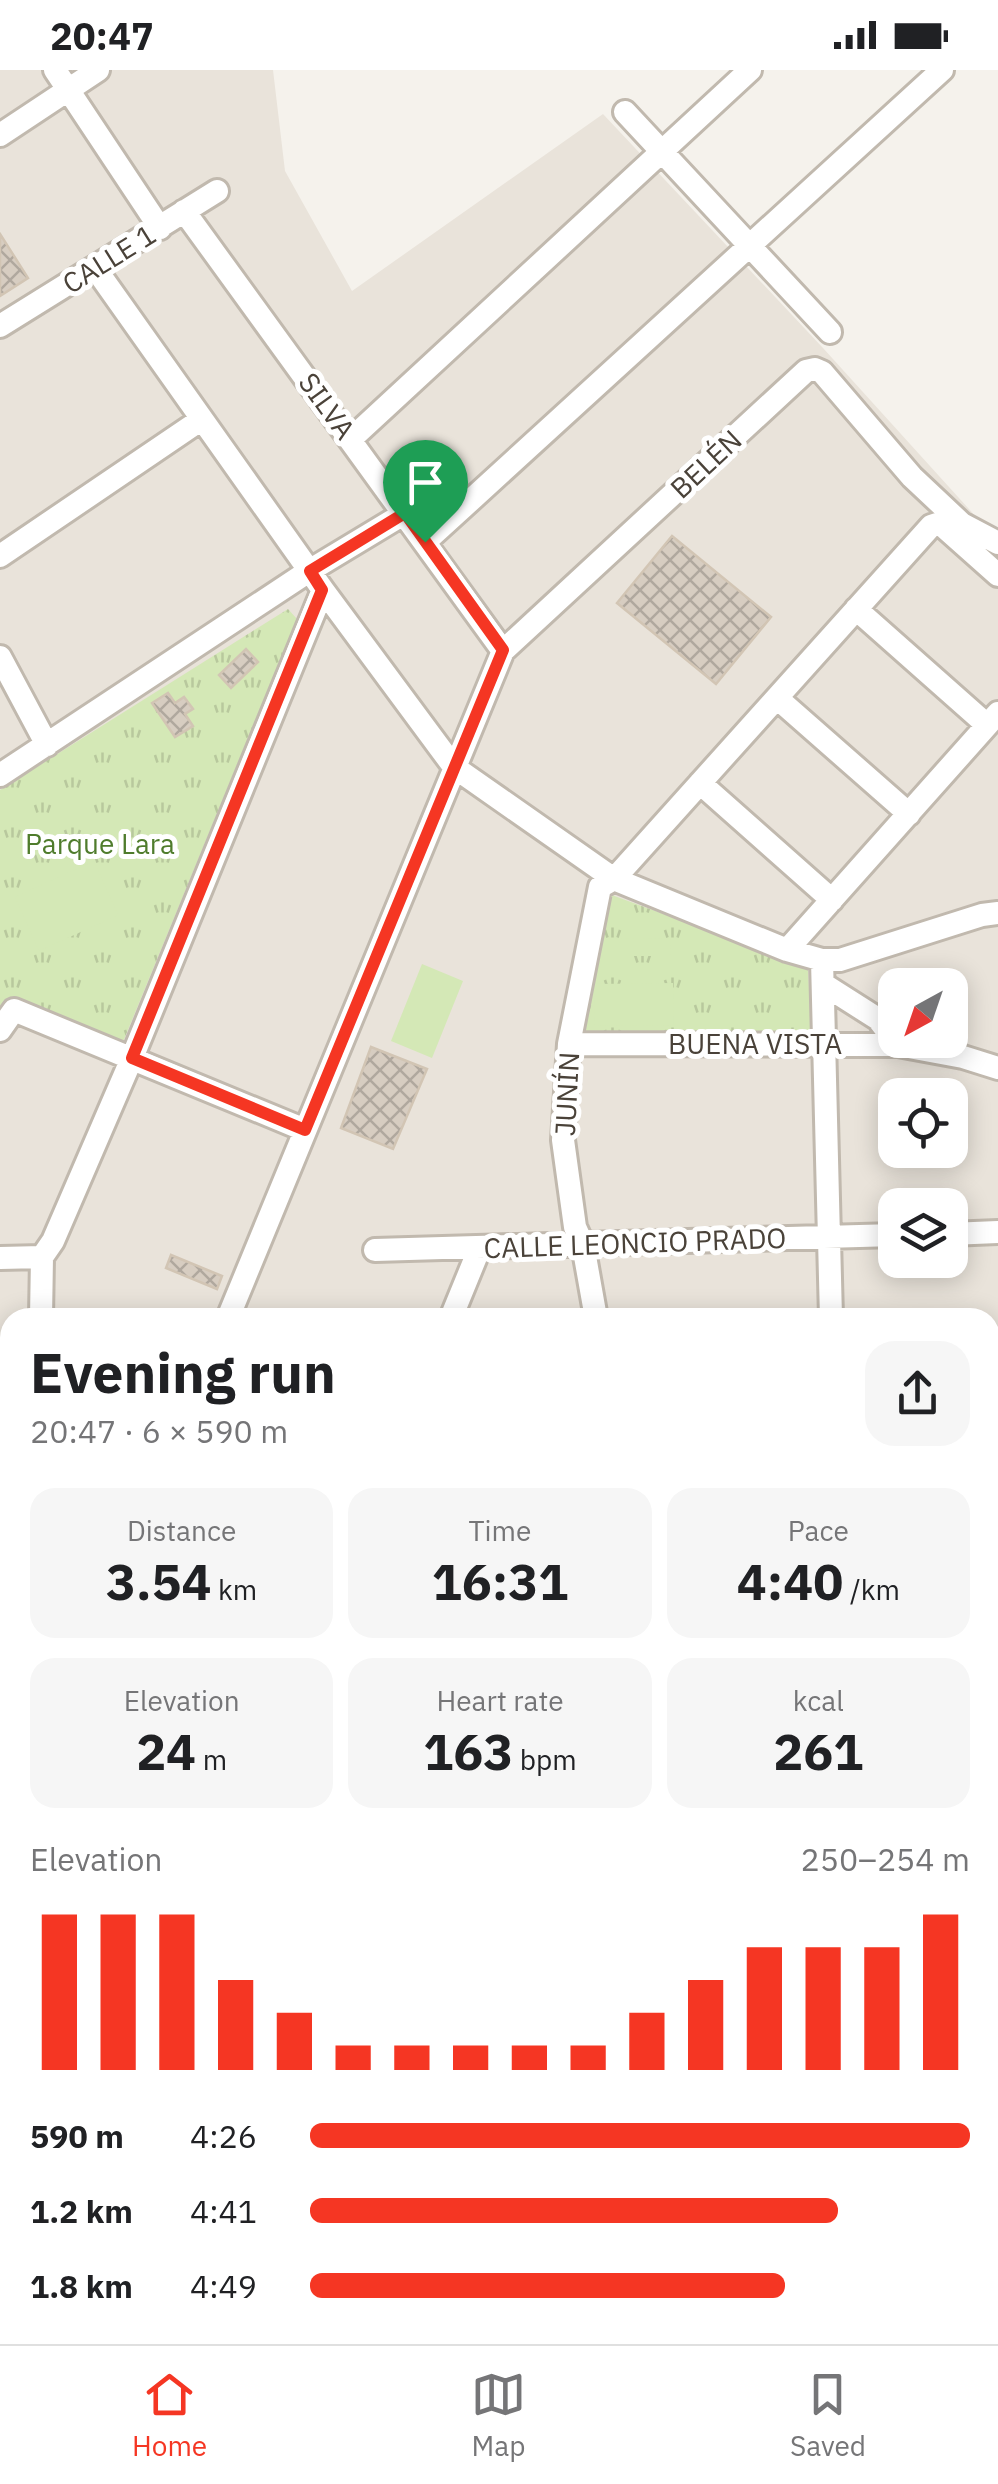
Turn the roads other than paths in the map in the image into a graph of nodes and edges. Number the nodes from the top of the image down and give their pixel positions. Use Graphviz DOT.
graph roads {
  1 [pos="98,70"];
  2 [pos="750,70"];
  3 [pos="942,70"];
  4 [pos="61,80"];
  5 [pos="625,112"];
  6 [pos="0,135"];
  7 [pos="662,151"];
  8 [pos="217,191"];
  9 [pos="184,211"];
  10 [pos="160,228"];
  11 [pos="750,246"];
  12 [pos="95,268"];
  13 [pos="0,326"];
  14 [pos="830,332"];
  15 [pos="202,419"];
  16 [pos="351,439"];
  17 [pos="405,513"];
  18 [pos="425,542"];
  19 [pos="998,543"];
  20 [pos="0,556"];
  21 [pos="998,575"];
  22 [pos="316,581"];
  23 [pos="856,609"];
  24 [pos="503,650"];
  25 [pos="0,657"];
  26 [pos="777,698"];
  27 [pos="993,719"];
  28 [pos="47,744"];
  29 [pos="454,766"];
  30 [pos="0,774"];
  31 [pos="700,784"];
  32 [pos="909,814"];
  33 [pos="614,880"];
  34 [pos="998,895"];
  35 [pos="832,900"];
  36 [pos="990,914"];
  37 [pos="787,950"];
  38 [pos="822,960"];
  39 [pos="823,984"];
  40 [pos="878,1019"];
  41 [pos="0,1030"];
  42 [pos="824,1043"];
  43 [pos="569,1044"];
  44 [pos="878,1044"];
  45 [pos="132,1058"];
  46 [pos="966,1058"];
  47 [pos="998,1068"];
  48 [pos="305,1130"];
  49 [pos="998,1232"];
  50 [pos="968,1233"];
  51 [pos="878,1236"];
  52 [pos="830,1237"];
  53 [pos="583,1245"];
  54 [pos="480,1248"];
  55 [pos="375,1250"];
  56 [pos="42,1257"];
  57 [pos="0,1258"];
  58 [pos="41,1308"];
  59 [pos="232,1308"];
  60 [pos="455,1308"];
  61 [pos="594,1308"];
  62 [pos="832,1308"];
  1 -- 4 [label="street"];
  2 -- 7 [label="street"];
  3 -- 11 [label="street"];
  4 -- 6 [label="street"];
  4 -- 10 [label="street"];
  5 -- 7 [label="street"];
  7 -- 11 [label="street"];
  7 -- 16 [label="street"];
  8 -- 9 [label="street, CALLE 1"];
  9 -- 10 [label="street, CALLE 1"];
  9 -- 16 [label="street, SILVA"];
  10 -- 12 [label="street, CALLE 1"];
  11 -- 14 [label="street"];
  11 -- 18 [label="street"];
  12 -- 13 [label="street, CALLE 1"];
  12 -- 15 [label="street"];
  15 -- 20 [label="street"];
  15 -- 22 [label="street"];
  16 -- 17 [label="street, SILVA"];
  17 -- 18 [label="street, SILVA"];
  17 -- 22 [label="street"];
  18 -- 24 [label="street, SILVA"];
  19 -- 24 [label="street, BELÉN"];
  21 -- 23 [label="street"];
  22 -- 28 [label="street"];
  22 -- 29 [label="street"];
  22 -- 45 [label="street"];
  23 -- 26 [label="street"];
  23 -- 27 [label="street"];
  24 -- 29 [label="street, BELÉN"];
  25 -- 28 [label="street"];
  26 -- 31 [label="street"];
  26 -- 32 [label="street"];
  27 -- 32 [label="street"];
  28 -- 30 [label="street"];
  29 -- 33 [label="street"];
  29 -- 48 [label="street, BELÉN"];
  31 -- 33 [label="street"];
  31 -- 35 [label="street"];
  32 -- 35 [label="street"];
  33 -- 37 [label="street"];
  33 -- 43 [label="street, JUNÍN"];
  34 -- 36 [label="street"];
  35 -- 37 [label="street"];
  36 -- 38 [label="street"];
  37 -- 38 [label="street"];
  38 -- 39 [label="street"];
  39 -- 40 [label="street"];
  39 -- 42 [label="street"];
  41 -- 45 [label="street"];
  42 -- 43 [label="street, BUENA VISTA"];
  42 -- 44 [label="street, BUENA VISTA"];
  42 -- 52 [label="street"];
  43 -- 53 [label="street, JUNÍN"];
  45 -- 48 [label="street"];
  45 -- 56 [label="street"];
  46 -- 47 [label="street, BUENA VISTA"];
  48 -- 59 [label="street, BELÉN"];
  49 -- 50 [label="street"];
  51 -- 52 [label="street, CALLE LEONCIO PRADO"];
  52 -- 53 [label="street, CALLE LEONCIO PRADO"];
  52 -- 62 [label="street"];
  53 -- 54 [label="street, CALLE LEONCIO PRADO"];
  53 -- 61 [label="street, JUNÍN"];
  54 -- 55 [label="street, CALLE LEONCIO PRADO"];
  54 -- 60 [label="street"];
  56 -- 57 [label="street"];
  56 -- 58 [label="street"];
}
